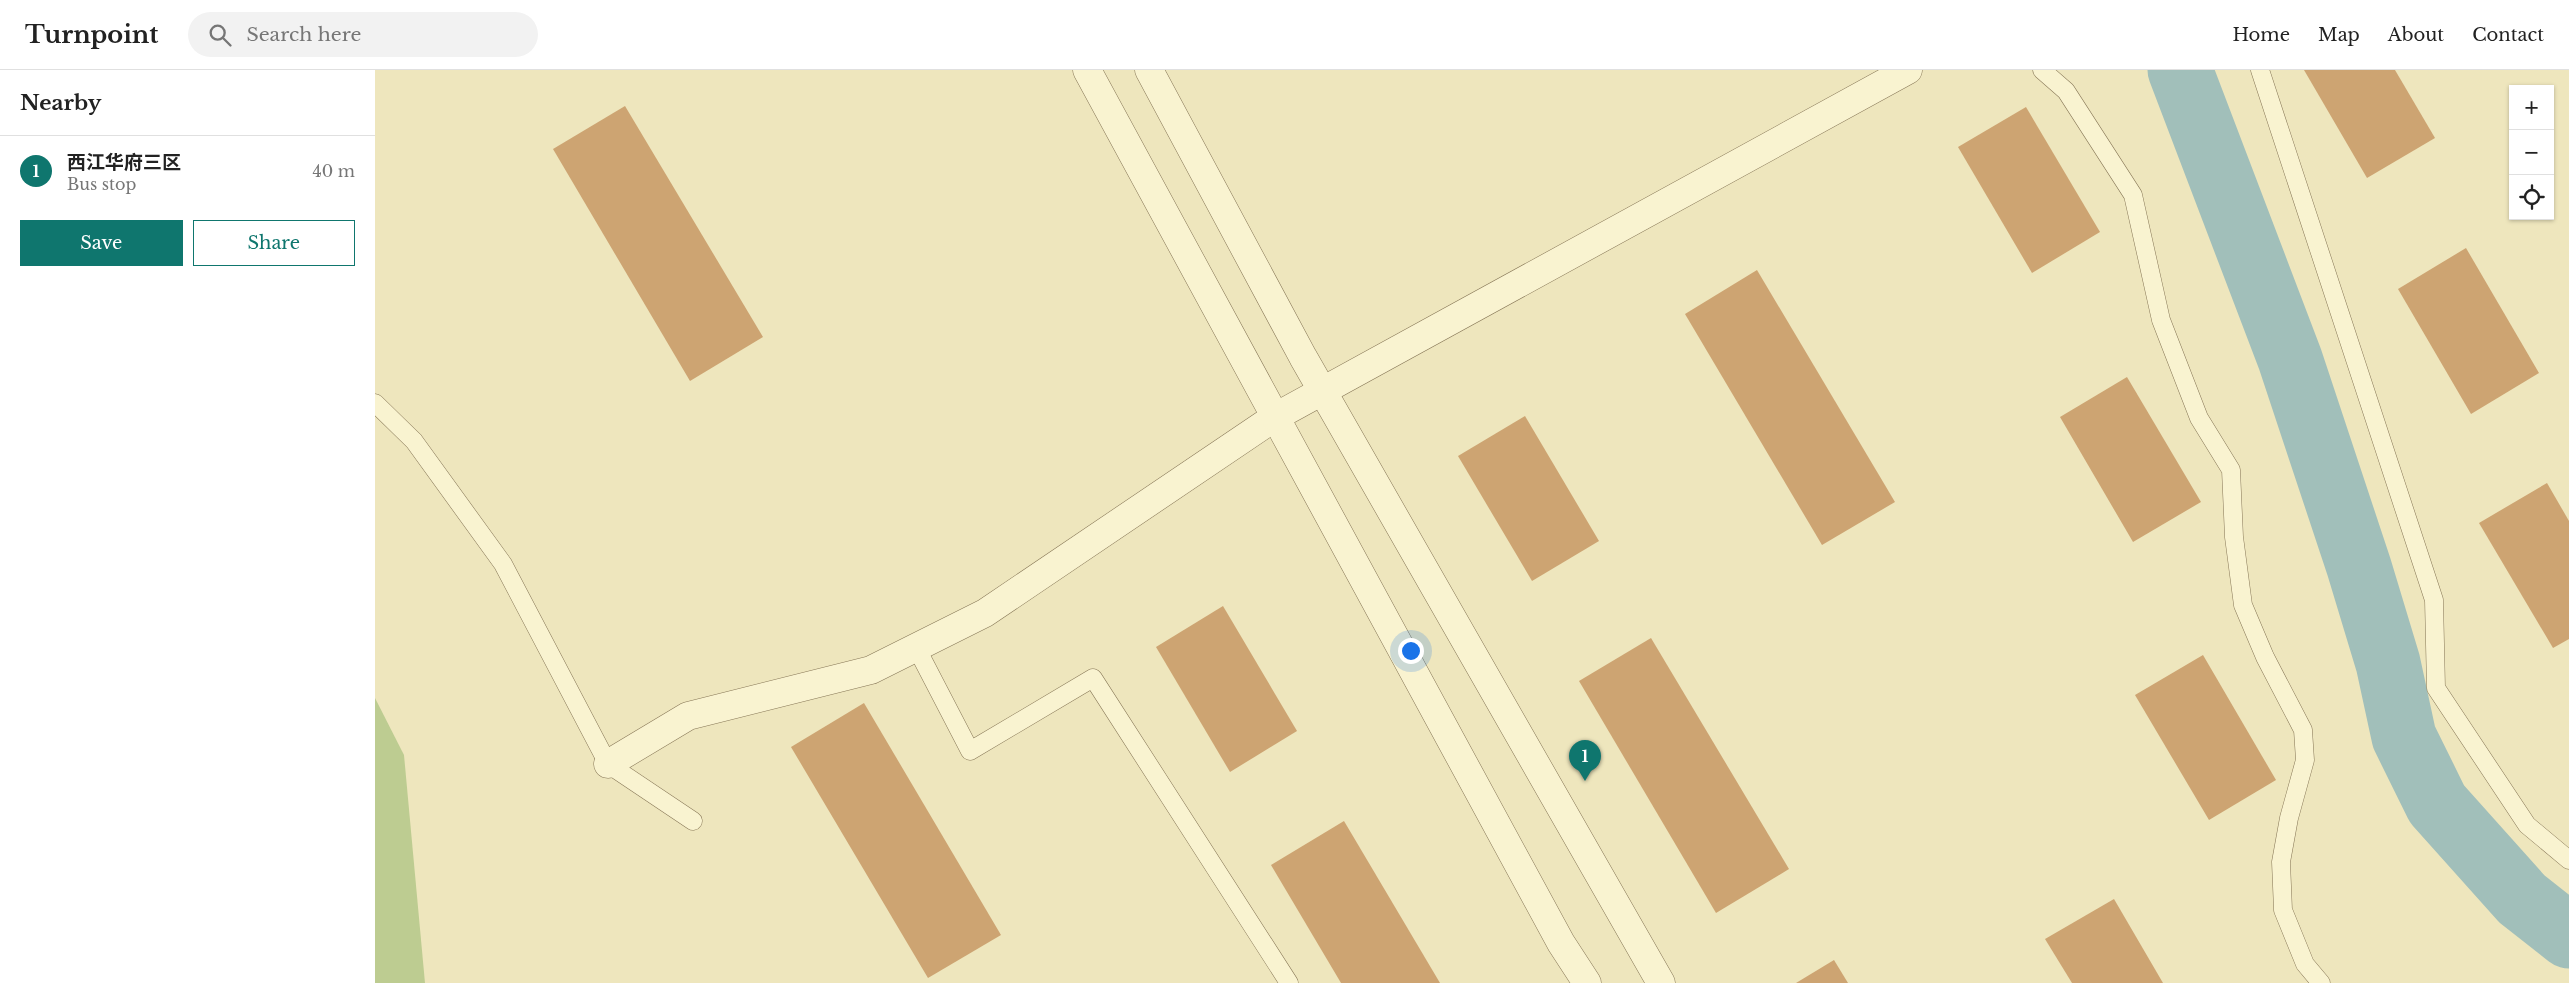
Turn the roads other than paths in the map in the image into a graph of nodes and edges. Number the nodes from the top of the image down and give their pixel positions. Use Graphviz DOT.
graph roads {
  1 [pos="1087,70"];
  2 [pos="1149,70"];
  3 [pos="1908,70"];
  4 [pos="2042,70"];
  5 [pos="2260,70"];
  6 [pos="1323,391"];
  7 [pos="375,403"];
  8 [pos="1275,418"];
  9 [pos="916,648"];
  10 [pos="607,764"];
  11 [pos="693,821"];
  12 [pos="2569,860"];
  13 [pos="1289,983"];
  14 [pos="1587,983"];
  15 [pos="1661,983"];
  16 [pos="2321,983"];
  1 -- 8 [label="street"];
  2 -- 6 [label="street"];
  3 -- 6 [label="street"];
  4 -- 16 [label="lane"];
  5 -- 12 [label="lane"];
  6 -- 8 [label="street"];
  6 -- 15 [label="street"];
  7 -- 10 [label="lane"];
  8 -- 9 [label="street"];
  8 -- 14 [label="street"];
  9 -- 10 [label="street"];
  9 -- 13 [label="lane"];
  10 -- 11 [label="lane"];
}
